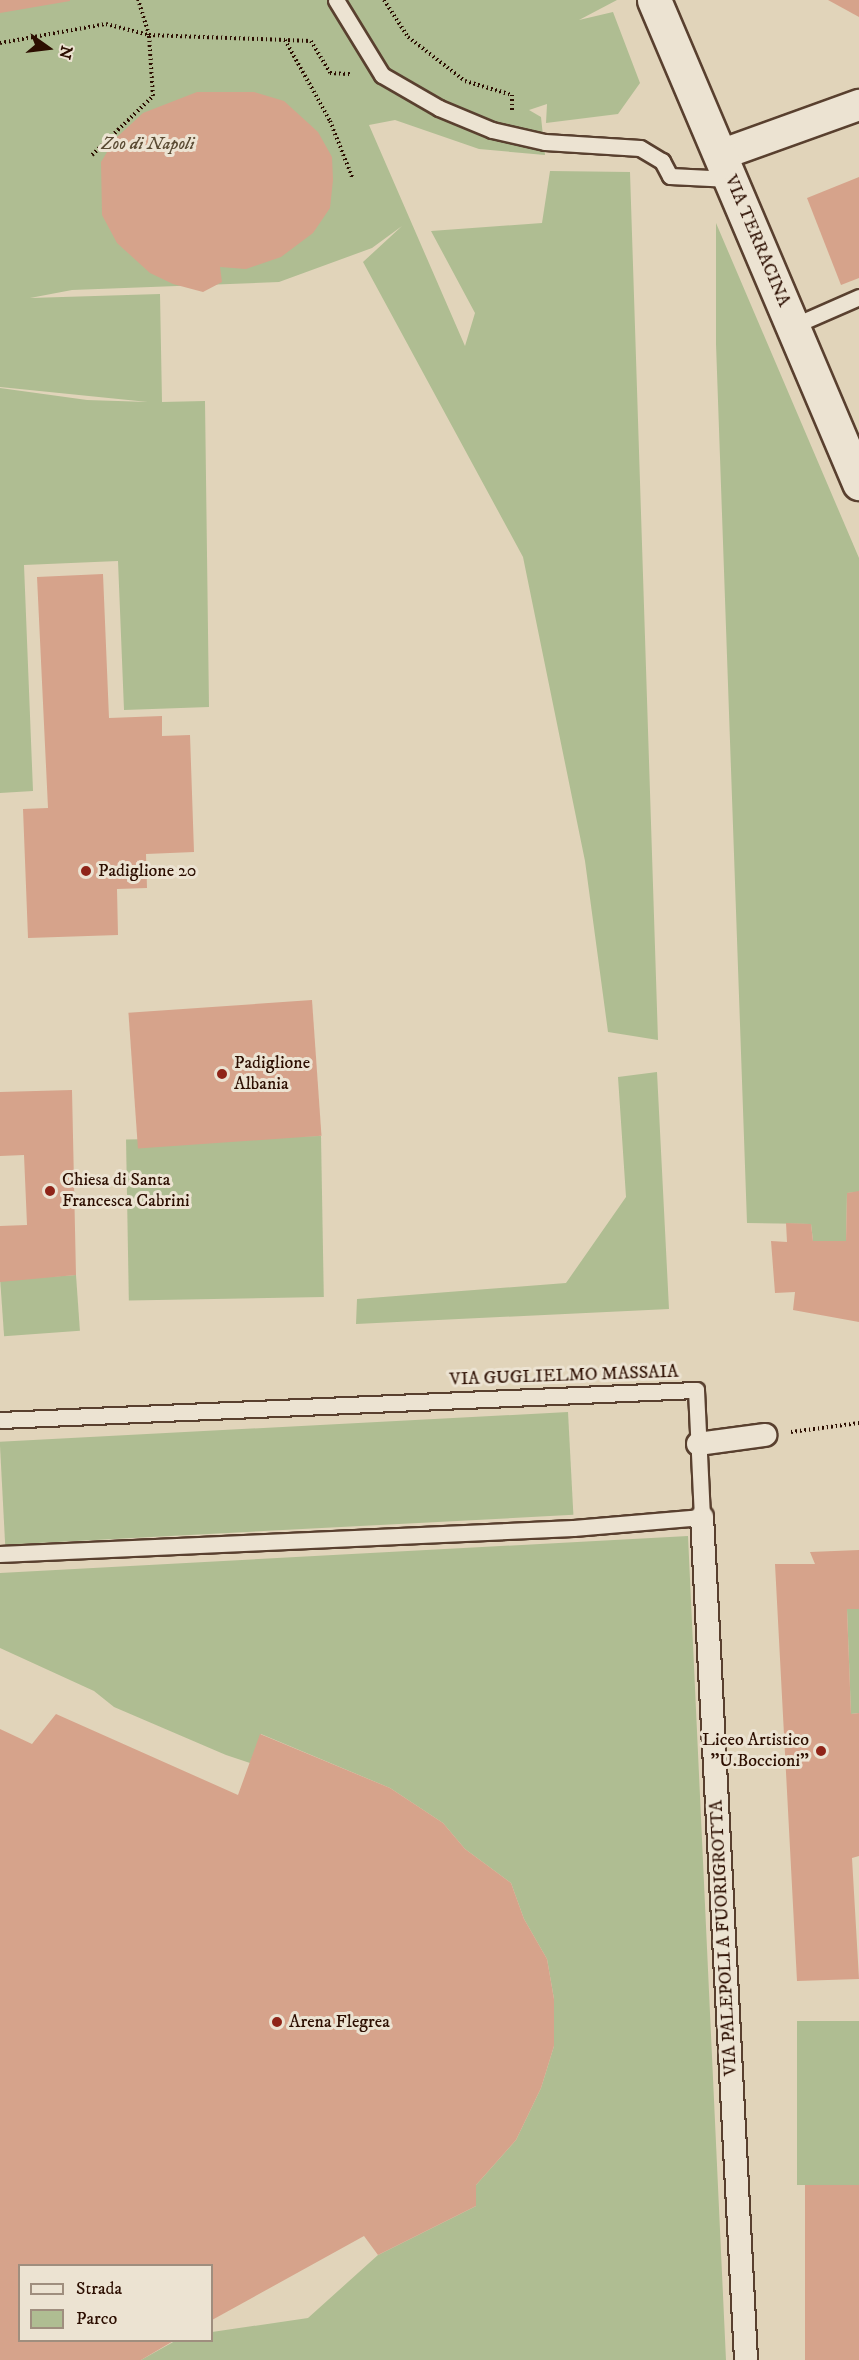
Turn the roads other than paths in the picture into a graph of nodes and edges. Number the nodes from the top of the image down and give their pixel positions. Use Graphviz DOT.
graph roads {
  1 [pos="336,0"];
  2 [pos="654,0"];
  3 [pos="859,105"];
  4 [pos="725,167"];
  5 [pos="859,297"];
  6 [pos="793,326"];
  7 [pos="859,483"];
  8 [pos="0,1420"];
  9 [pos="765,1435"];
  10 [pos="699,1444"];
  11 [pos="702,1517"];
  12 [pos="0,1554"];
  13 [pos="746,2360"];
  1 -- 4 [label="lane"];
  2 -- 4 [label="main road, VIA TERRACINA"];
  3 -- 4 [label="street"];
  4 -- 6 [label="main road, VIA TERRACINA"];
  5 -- 6 [label="lane"];
  6 -- 7 [label="main road, VIA TERRACINA"];
  8 -- 10 [label="lane, VIA GUGLIELMO MASSAIA"];
  9 -- 10 [label="street"];
  10 -- 11 [label="lane, VIA GUGLIELMO MASSAIA"];
  11 -- 12 [label="lane"];
  11 -- 13 [label="street, VIA PALEPOLI A FUORIGROTTA"];
}
